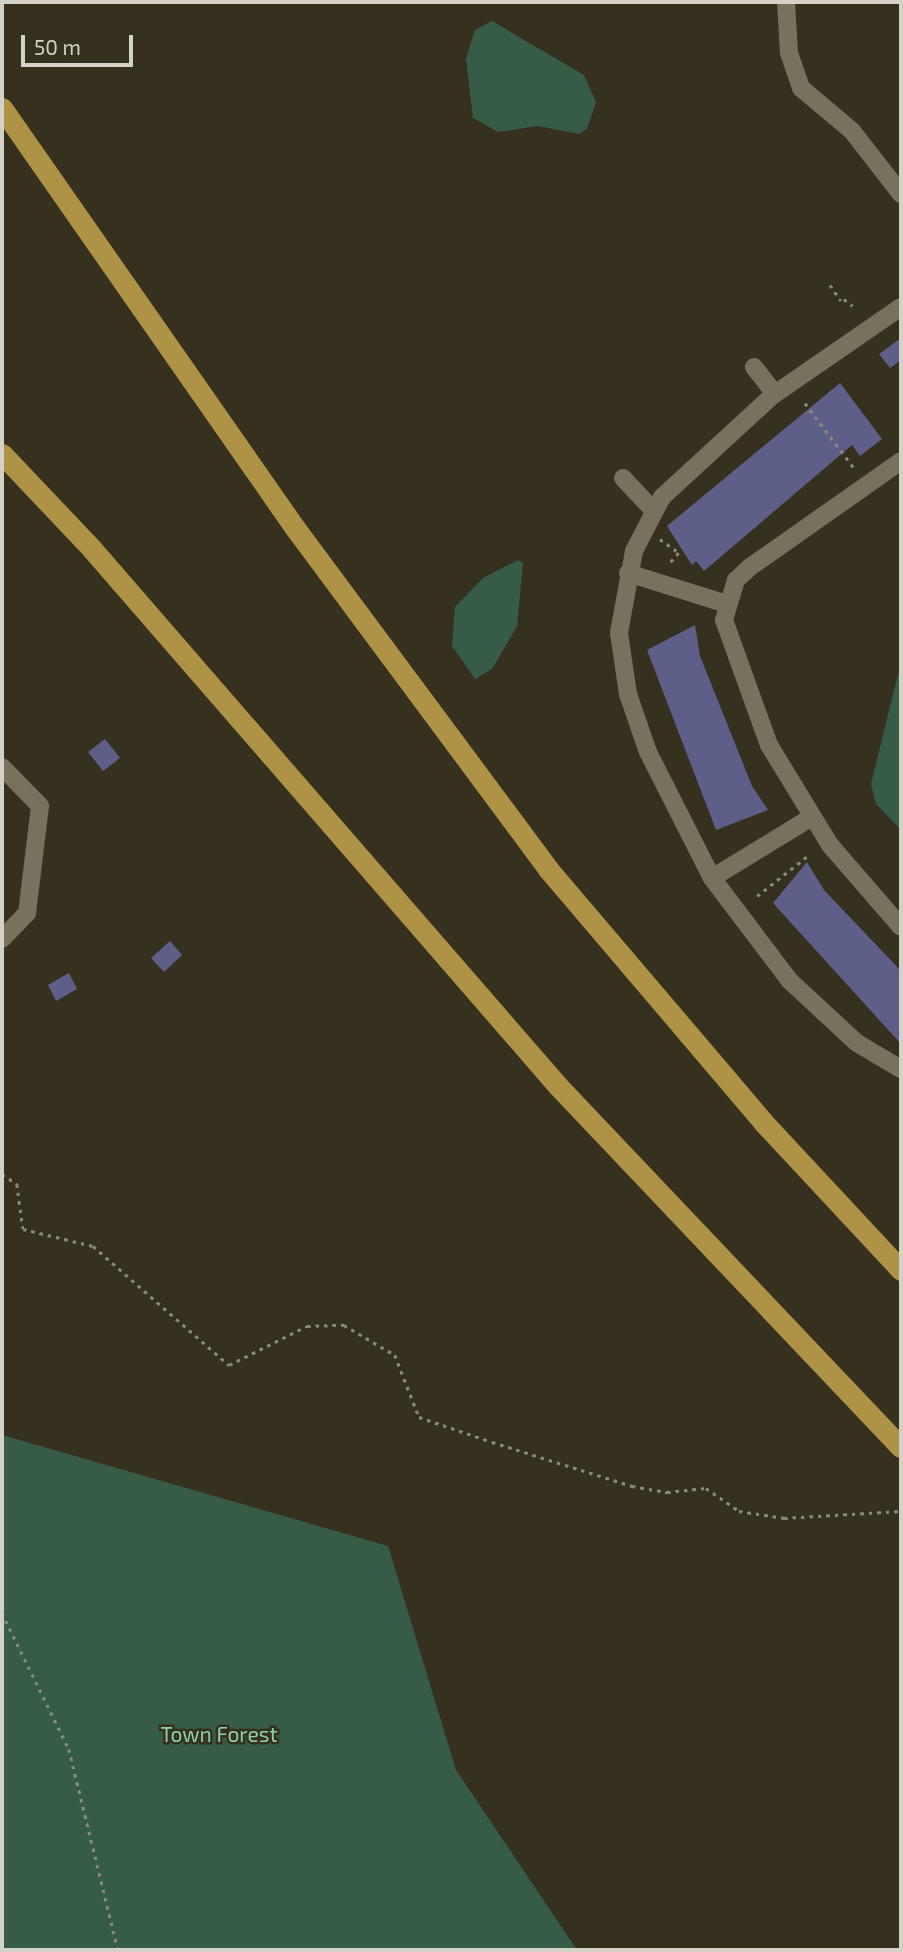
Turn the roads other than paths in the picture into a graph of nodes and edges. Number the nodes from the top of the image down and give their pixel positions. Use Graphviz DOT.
graph roads {
  1 [pos="786,2"];
  2 [pos="2,108"];
  3 [pos="901,194"];
  4 [pos="901,307"];
  5 [pos="754,367"];
  6 [pos="775,394"];
  7 [pos="2,454"];
  8 [pos="901,461"];
  9 [pos="623,478"];
  10 [pos="654,511"];
  11 [pos="628,573"];
  12 [pos="727,604"];
  13 [pos="2,767"];
  14 [pos="812,817"];
  15 [pos="712,878"];
  16 [pos="901,927"];
  17 [pos="2,939"];
  18 [pos="901,1069"];
  19 [pos="901,1269"];
  20 [pos="901,1447"];
  1 -- 3 [label="street"];
  2 -- 19 [label="highway"];
  4 -- 6 [label="street"];
  5 -- 6 [label="street"];
  6 -- 10 [label="street"];
  7 -- 20 [label="highway"];
  8 -- 12 [label="street"];
  9 -- 10 [label="street"];
  10 -- 11 [label="street"];
  11 -- 12 [label="street"];
  11 -- 15 [label="street"];
  12 -- 14 [label="street"];
  13 -- 17 [label="street"];
  14 -- 15 [label="street"];
  14 -- 16 [label="street"];
  15 -- 18 [label="street"];
}
